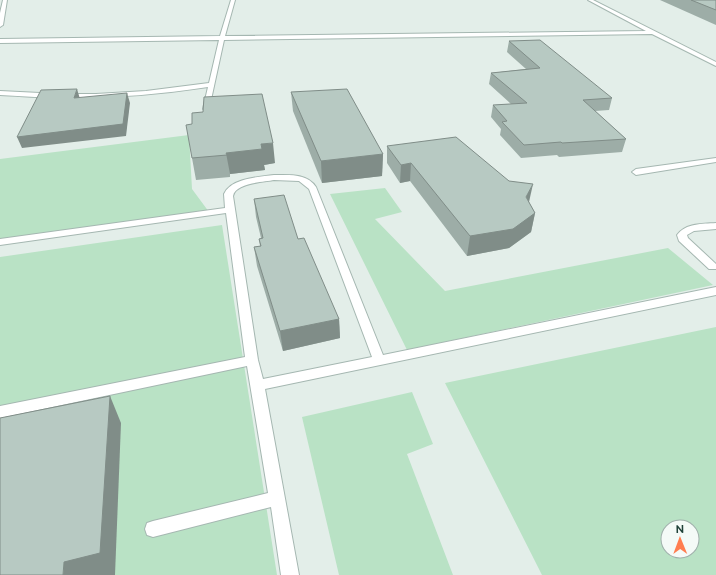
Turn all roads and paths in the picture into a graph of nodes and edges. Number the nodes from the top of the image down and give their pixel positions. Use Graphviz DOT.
graph roads {
  1 [pos="5,0"];
  2 [pos="233,0"];
  3 [pos="590,0"];
  4 [pos="0,25"];
  5 [pos="653,32"];
  6 [pos="222,38"];
  7 [pos="0,41"];
  8 [pos="716,64"];
  9 [pos="211,85"];
  10 [pos="0,93"];
  11 [pos="206,109"];
  12 [pos="716,160"];
  13 [pos="636,172"];
  14 [pos="230,210"];
  15 [pos="716,226"];
  16 [pos="0,242"];
  17 [pos="713,267"];
  18 [pos="716,291"];
  19 [pos="252,360"];
  20 [pos="379,360"];
  21 [pos="258,385"];
  22 [pos="0,412"];
  23 [pos="276,498"];
  24 [pos="153,529"];
  25 [pos="290,575"];
  1 -- 4 [label="lane"];
  2 -- 6 [label="lane"];
  3 -- 5 [label="lane"];
  5 -- 6 [label="lane"];
  5 -- 8 [label="lane"];
  6 -- 7 [label="lane"];
  6 -- 9 [label="lane"];
  9 -- 10 [label="lane"];
  9 -- 11 [label="lane"];
  12 -- 13 [label="lane"];
  14 -- 16 [label="lane"];
  14 -- 19 [label="lane"];
  14 -- 20 [label="lane"];
  15 -- 17 [label="lane"];
  18 -- 20 [label="lane"];
  19 -- 21 [label="lane"];
  19 -- 22 [label="lane"];
  20 -- 21 [label="lane"];
  21 -- 23 [label="lane"];
  23 -- 24 [label="lane"];
  23 -- 25 [label="lane"];
}
